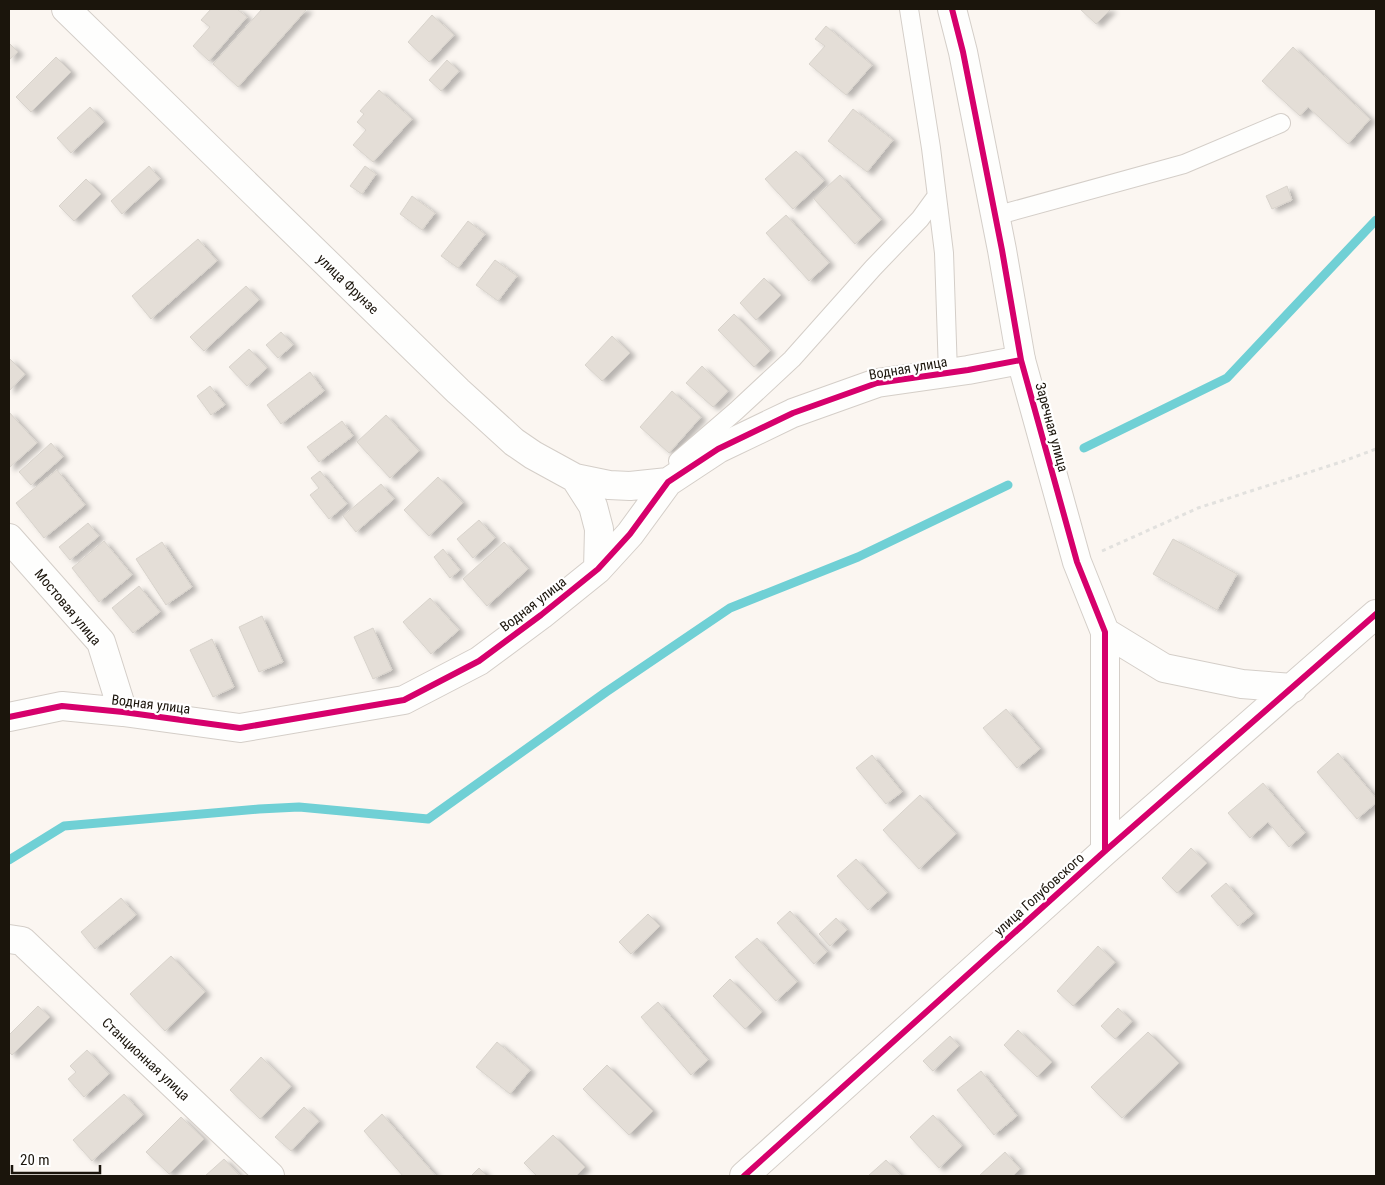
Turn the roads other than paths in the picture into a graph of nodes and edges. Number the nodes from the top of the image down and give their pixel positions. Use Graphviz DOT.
graph roads {
  1 [pos="908,9"];
  2 [pos="952,9"];
  3 [pos="73,11"];
  4 [pos="1281,123"];
  5 [pos="936,197"];
  6 [pos="996,216"];
  7 [pos="1021,360"];
  8 [pos="948,373"];
  9 [pos="575,478"];
  10 [pos="656,483"];
  11 [pos="9,538"];
  12 [pos="598,570"];
  13 [pos="1376,614"];
  14 [pos="1105,632"];
  15 [pos="1293,688"];
  16 [pos="123,712"];
  17 [pos="9,717"];
  18 [pos="1105,851"];
  19 [pos="15,940"];
  20 [pos="270,1176"];
  21 [pos="744,1176"];
  1 -- 5 [label="lane"];
  2 -- 6 [label="street, Заречная улица"];
  3 -- 9 [label="street, улица Фрунзе"];
  4 -- 6 [label="lane"];
  5 -- 8 [label="lane"];
  5 -- 10 [label="lane"];
  6 -- 7 [label="street, Заречная улица"];
  7 -- 8 [label="street, Водная улица"];
  7 -- 14 [label="street, Заречная улица"];
  8 -- 10 [label="street, Водная улица"];
  9 -- 10 [label="street, улица Фрунзе"];
  9 -- 12 [label="street"];
  10 -- 12 [label="street, Водная улица"];
  11 -- 16 [label="street, Мостовая улица"];
  12 -- 16 [label="street, Водная улица"];
  13 -- 15 [label="street, улица Голубовского"];
  14 -- 15 [label="street"];
  14 -- 18 [label="street, Заречная улица"];
  15 -- 18 [label="street, улица Голубовского"];
  16 -- 17 [label="street, Водная улица"];
  18 -- 21 [label="street, улица Голубовского"];
  19 -- 20 [label="street, Станционная улица"];
}
